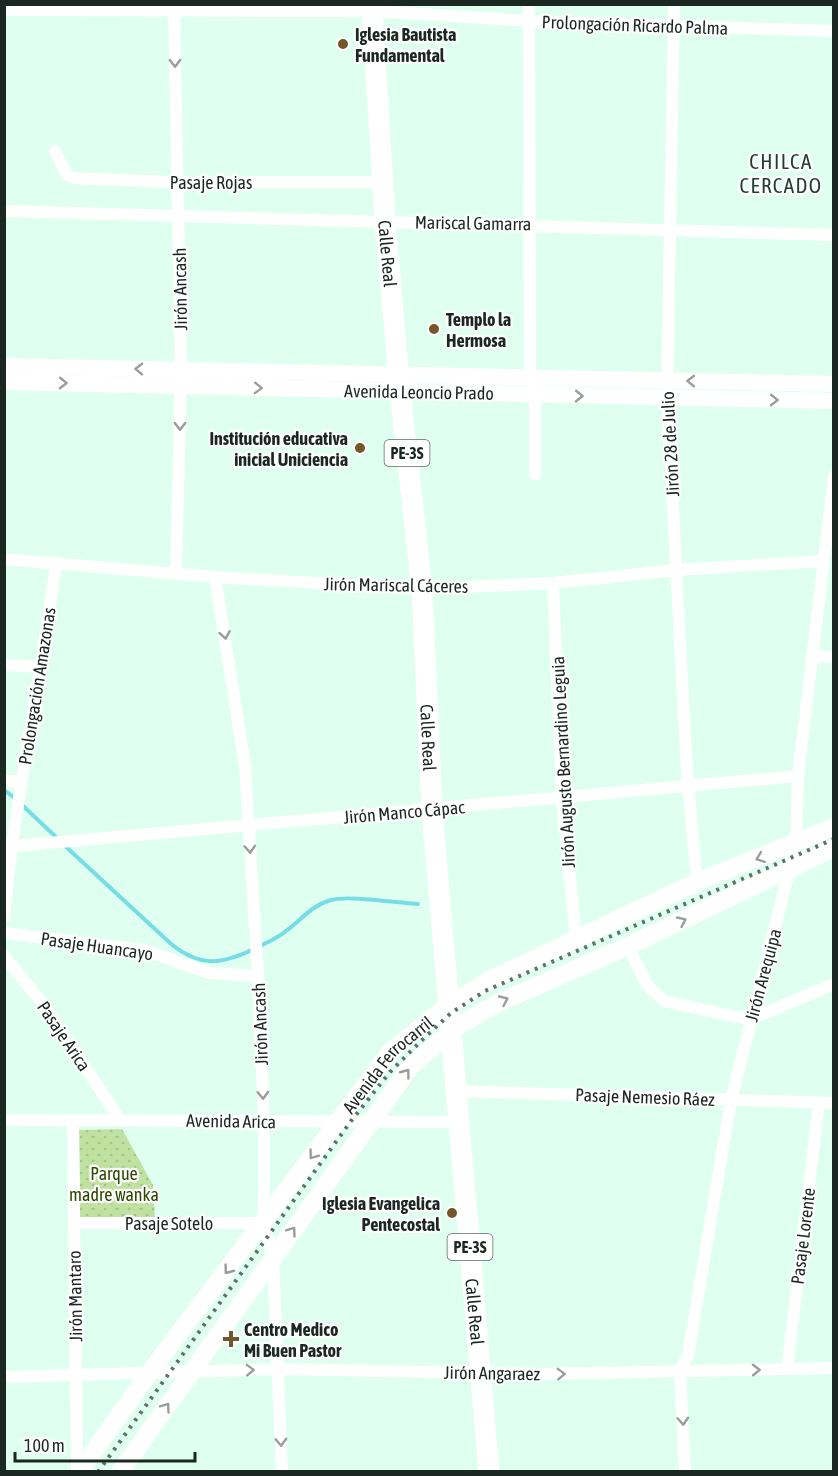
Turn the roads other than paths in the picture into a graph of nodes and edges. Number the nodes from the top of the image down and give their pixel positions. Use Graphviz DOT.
graph roads {
  1 [pos="530,4"];
  2 [pos="674,4"];
  3 [pos="174,8"];
  4 [pos="372,8"];
  5 [pos="4,10"];
  6 [pos="529,21"];
  7 [pos="674,26"];
  8 [pos="834,31"];
  9 [pos="55,151"];
  10 [pos="178,182"];
  11 [pos="382,182"];
  12 [pos="4,211"];
  13 [pos="179,217"];
  14 [pos="385,221"];
  15 [pos="529,225"];
  16 [pos="669,230"];
  17 [pos="834,235"];
  18 [pos="4,366"];
  19 [pos="181,377"];
  20 [pos="530,378"];
  21 [pos="4,382"];
  22 [pos="399,383"];
  23 [pos="834,384"];
  24 [pos="667,389"];
  25 [pos="535,395"];
  26 [pos="834,401"];
  27 [pos="535,475"];
  28 [pos="834,476"];
  29 [pos="4,559"];
  30 [pos="823,561"];
  31 [pos="56,562"];
  32 [pos="676,570"];
  33 [pos="176,573"];
  34 [pos="215,578"];
  35 [pos="553,583"];
  36 [pos="422,590"];
  37 [pos="812,656"];
  38 [pos="834,657"];
  39 [pos="4,665"];
  40 [pos="42,667"];
  41 [pos="798,776"];
  42 [pos="4,781"];
  43 [pos="21,783"];
  44 [pos="688,786"];
  45 [pos="562,798"];
  46 [pos="432,810"];
  47 [pos="249,825"];
  48 [pos="834,827"];
  49 [pos="796,844"];
  50 [pos="8,847"];
  51 [pos="834,848"];
  52 [pos="791,870"];
  53 [pos="696,882"];
  54 [pos="4,916"];
  55 [pos="4,933"];
  56 [pos="576,940"];
  57 [pos="628,946"];
  58 [pos="4,957"];
  59 [pos="258,976"];
  60 [pos="834,984"];
  61 [pos="450,1004"];
  62 [pos="751,1018"];
  63 [pos="453,1029"];
  64 [pos="456,1091"];
  65 [pos="731,1100"];
  66 [pos="834,1102"];
  67 [pos="819,1103"];
  68 [pos="4,1120"];
  69 [pos="120,1120"];
  70 [pos="73,1121"];
  71 [pos="264,1121"];
  72 [pos="338,1122"];
  73 [pos="370,1122"];
  74 [pos="458,1122"];
  75 [pos="74,1223"];
  76 [pos="264,1223"];
  77 [pos="273,1258"];
  78 [pos="834,1368"];
  79 [pos="279,1369"];
  80 [pos="788,1369"];
  81 [pos="191,1371"];
  82 [pos="680,1371"];
  83 [pos="150,1372"];
  84 [pos="481,1372"];
  85 [pos="76,1376"];
  86 [pos="4,1377"];
  87 [pos="78,1472"];
  88 [pos="120,1472"];
  89 [pos="282,1472"];
  90 [pos="489,1472"];
  91 [pos="686,1472"];
  1 -- 6 [label="street"];
  2 -- 7 [label="street, Jirón 28 de Julio"];
  3 -- 4 [label="street, Prolongación Ricardo Palma"];
  3 -- 5 [label="street, Prolongación Ricardo Palma"];
  3 -- 10 [label="street, Jirón Ancash, one-way"];
  4 -- 6 [label="street, Prolongación Ricardo Palma"];
  4 -- 11 [label="highway, Calle Real / PE-3S"];
  6 -- 7 [label="street, Prolongación Ricardo Palma"];
  6 -- 15 [label="street"];
  7 -- 8 [label="street, Prolongación Ricardo Palma"];
  7 -- 16 [label="street, Jirón 28 de Julio"];
  9 -- 10 [label="street, Pasaje Rojas"];
  10 -- 11 [label="street, Pasaje Rojas"];
  10 -- 13 [label="street, Jirón Ancash"];
  11 -- 14 [label="highway, Calle Real / PE-3S"];
  12 -- 13 [label="street, Mariscal Gamarra"];
  13 -- 14 [label="street, Mariscal Gamarra"];
  13 -- 19 [label="street, Jirón Ancash"];
  14 -- 15 [label="street, Mariscal Gamarra"];
  14 -- 22 [label="highway, Calle Real / PE-3S"];
  15 -- 16 [label="street, Mariscal Gamarra"];
  15 -- 20 [label="street"];
  16 -- 17 [label="street, Mariscal Gamarra"];
  16 -- 24 [label="street, Jirón 28 de Julio"];
  19 -- 18 [label="street, Avenida Leoncio Prado, one-way"];
  21 -- 19 [label="street, Avenida Leoncio Prado, one-way"];
  19 -- 22 [label="street, Avenida Leoncio Prado"];
  19 -- 33 [label="street, Jirón Ancash, one-way"];
  20 -- 22 [label="street, Avenida Leoncio Prado"];
  20 -- 24 [label="street, Avenida Leoncio Prado"];
  20 -- 25 [label="street"];
  22 -- 25 [label="street, Avenida Leoncio Prado"];
  22 -- 36 [label="highway, Calle Real / PE-3S"];
  23 -- 24 [label="street, Avenida Leoncio Prado, one-way"];
  25 -- 24 [label="street, Avenida Leoncio Prado, one-way"];
  24 -- 26 [label="street, Avenida Leoncio Prado, one-way"];
  24 -- 32 [label="street, Jirón 28 de Julio"];
  25 -- 27 [label="street"];
  28 -- 30 [label="street, Jirón Arequipa"];
  29 -- 31 [label="street, Jirón Mariscal Cáceres"];
  30 -- 32 [label="street, Jirón Mariscal Cáceres"];
  30 -- 37 [label="street, Jirón Arequipa"];
  31 -- 33 [label="street, Jirón Mariscal Cáceres"];
  31 -- 40 [label="street, Prolongación Amazonas"];
  32 -- 35 [label="street, Jirón Mariscal Cáceres"];
  32 -- 44 [label="street, Jirón 28 de Julio"];
  33 -- 34 [label="street, Jirón Mariscal Cáceres"];
  34 -- 36 [label="street, Jirón Mariscal Cáceres"];
  34 -- 47 [label="street, Jirón Ancash, one-way"];
  35 -- 36 [label="street, Jirón Mariscal Cáceres"];
  35 -- 45 [label="street, Jirón Augusto Bernardino Leguia"];
  36 -- 46 [label="highway, Calle Real / PE-3S"];
  37 -- 38 [label="street"];
  37 -- 41 [label="street, Jirón Arequipa"];
  39 -- 40 [label="street"];
  40 -- 43 [label="street, Prolongación Amazonas"];
  41 -- 44 [label="street, Jirón Manco Cápac"];
  41 -- 49 [label="street, Jirón Arequipa"];
  42 -- 43 [label="street"];
  43 -- 50 [label="street, Prolongación Amazonas"];
  44 -- 45 [label="street, Jirón Manco Cápac"];
  44 -- 53 [label="street, Jirón 28 de Julio"];
  45 -- 46 [label="street, Jirón Manco Cápac"];
  45 -- 56 [label="street, Jirón Augusto Bernardino Leguia"];
  46 -- 47 [label="street, Jirón Manco Cápac"];
  46 -- 61 [label="highway, Calle Real / PE-3S"];
  47 -- 50 [label="street, Jirón Manco Cápac"];
  47 -- 59 [label="street, Jirón Ancash, one-way"];
  48 -- 49 [label="main road, Avenida Ferrocarril"];
  49 -- 52 [label="street, Jirón Arequipa"];
  49 -- 53 [label="main road, Avenida Ferrocarril, one-way"];
  50 -- 54 [label="street, Prolongación Amazonas"];
  51 -- 52 [label="main road, Avenida Ferrocarril"];
  57 -- 52 [label="main road, Avenida Ferrocarril, one-way"];
  52 -- 62 [label="street, Jirón Arequipa"];
  53 -- 56 [label="main road, Avenida Ferrocarril"];
  55 -- 59 [label="street, Pasaje Huancayo"];
  56 -- 61 [label="main road, Avenida Ferrocarril"];
  57 -- 62 [label="street"];
  63 -- 57 [label="main road, Avenida Ferrocarril, one-way"];
  58 -- 69 [label="street, Pasaje Arica"];
  59 -- 71 [label="street, Jirón Ancash, one-way"];
  60 -- 62 [label="street"];
  61 -- 63 [label="highway, Calle Real / PE-3S"];
  61 -- 72 [label="main road, Avenida Ferrocarril"];
  62 -- 65 [label="street, Jirón Arequipa"];
  63 -- 64 [label="highway, Calle Real / PE-3S"];
  73 -- 63 [label="main road, Avenida Ferrocarril, one-way"];
  64 -- 65 [label="street, Pasaje Nemesio Ráez"];
  64 -- 74 [label="highway, Calle Real / PE-3S"];
  65 -- 67 [label="street, Pasaje Nemesio Ráez"];
  65 -- 82 [label="street, Jirón Arequipa"];
  66 -- 67 [label="street, Pasaje Nemesio Ráez"];
  67 -- 80 [label="street, Pasaje Lorente"];
  68 -- 70 [label="street, Avenida Arica"];
  69 -- 70 [label="street, Avenida Arica"];
  69 -- 71 [label="street, Avenida Arica"];
  70 -- 75 [label="street, Jirón Mantaro"];
  71 -- 72 [label="street, Avenida Arica"];
  71 -- 76 [label="street, Jirón Ancash"];
  72 -- 73 [label="street, Avenida Arica"];
  72 -- 76 [label="main road, Avenida Ferrocarril, one-way"];
  73 -- 74 [label="street, Avenida Arica"];
  77 -- 73 [label="main road, Avenida Ferrocarril, one-way"];
  74 -- 84 [label="highway, Calle Real / PE-3S"];
  75 -- 76 [label="street, Pasaje Sotelo"];
  75 -- 85 [label="street, Jirón Mantaro"];
  76 -- 77 [label="street, Jirón Ancash"];
  76 -- 83 [label="main road, Avenida Ferrocarril, one-way"];
  77 -- 79 [label="street, Jirón Ancash"];
  77 -- 81 [label="main road, Avenida Ferrocarril"];
  78 -- 80 [label="street, Jirón Angaraez"];
  81 -- 79 [label="street, Jirón Angaraez, one-way"];
  79 -- 84 [label="street, Jirón Angaraez"];
  79 -- 89 [label="street, Jirón Ancash, one-way"];
  82 -- 80 [label="street, Jirón Angaraez, one-way"];
  81 -- 83 [label="street, Jirón Angaraez"];
  88 -- 81 [label="main road, Avenida Ferrocarril, one-way"];
  84 -- 82 [label="street, Jirón Angaraez, one-way"];
  82 -- 91 [label="street, Jirón Arequipa, one-way"];
  83 -- 85 [label="street, Jirón Angaraez"];
  83 -- 87 [label="main road, Avenida Ferrocarril"];
  84 -- 90 [label="highway, Calle Real / PE-3S"];
  85 -- 86 [label="street, Jirón Angaraez"];
  85 -- 87 [label="street, Jirón Mantaro"];
}
